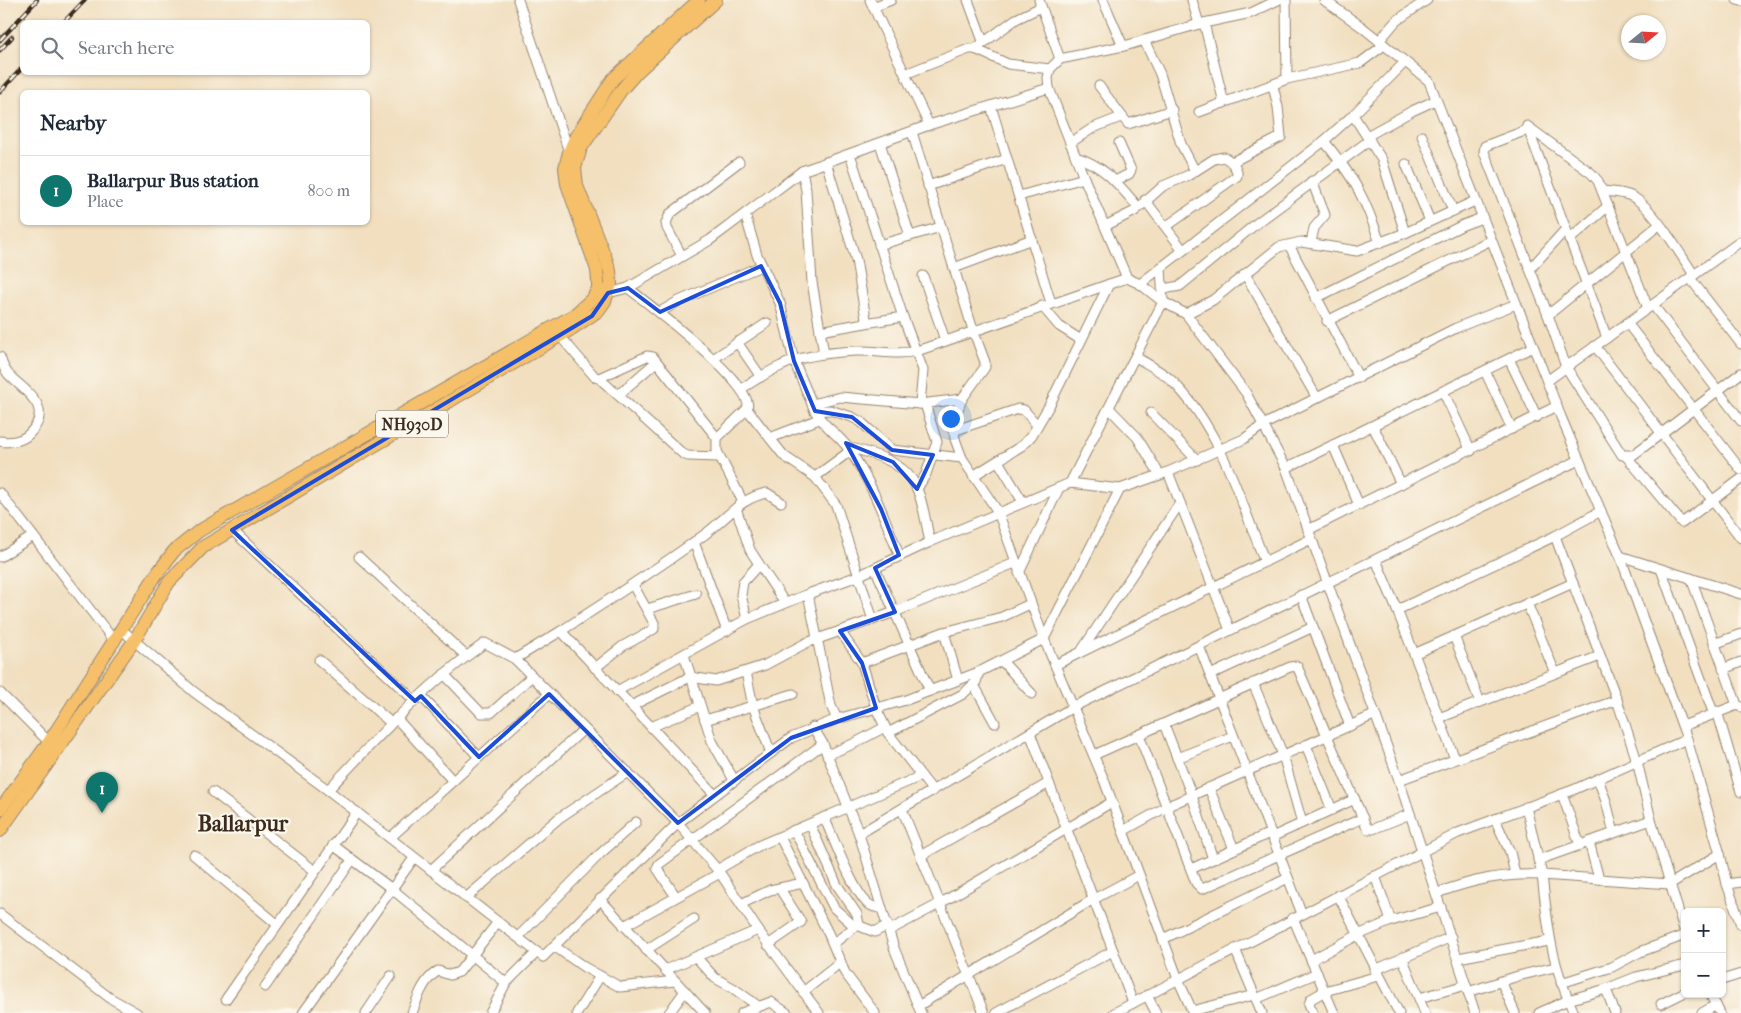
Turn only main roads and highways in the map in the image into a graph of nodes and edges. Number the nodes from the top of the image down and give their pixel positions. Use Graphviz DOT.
graph roads {
  1 [pos="699,0"];
  2 [pos="716,0"];
  3 [pos="603,291"];
  4 [pos="38,769"];
  5 [pos="0,810"];
  6 [pos="0,831"];
  1 -- 3 [label="highway"];
  2 -- 3 [label="highway"];
  3 -- 4 [label="highway, NH930D"];
  3 -- 4 [label="highway, NH930D"];
  4 -- 5 [label="highway, NH930D"];
  4 -- 6 [label="highway, NH930D"];
}
